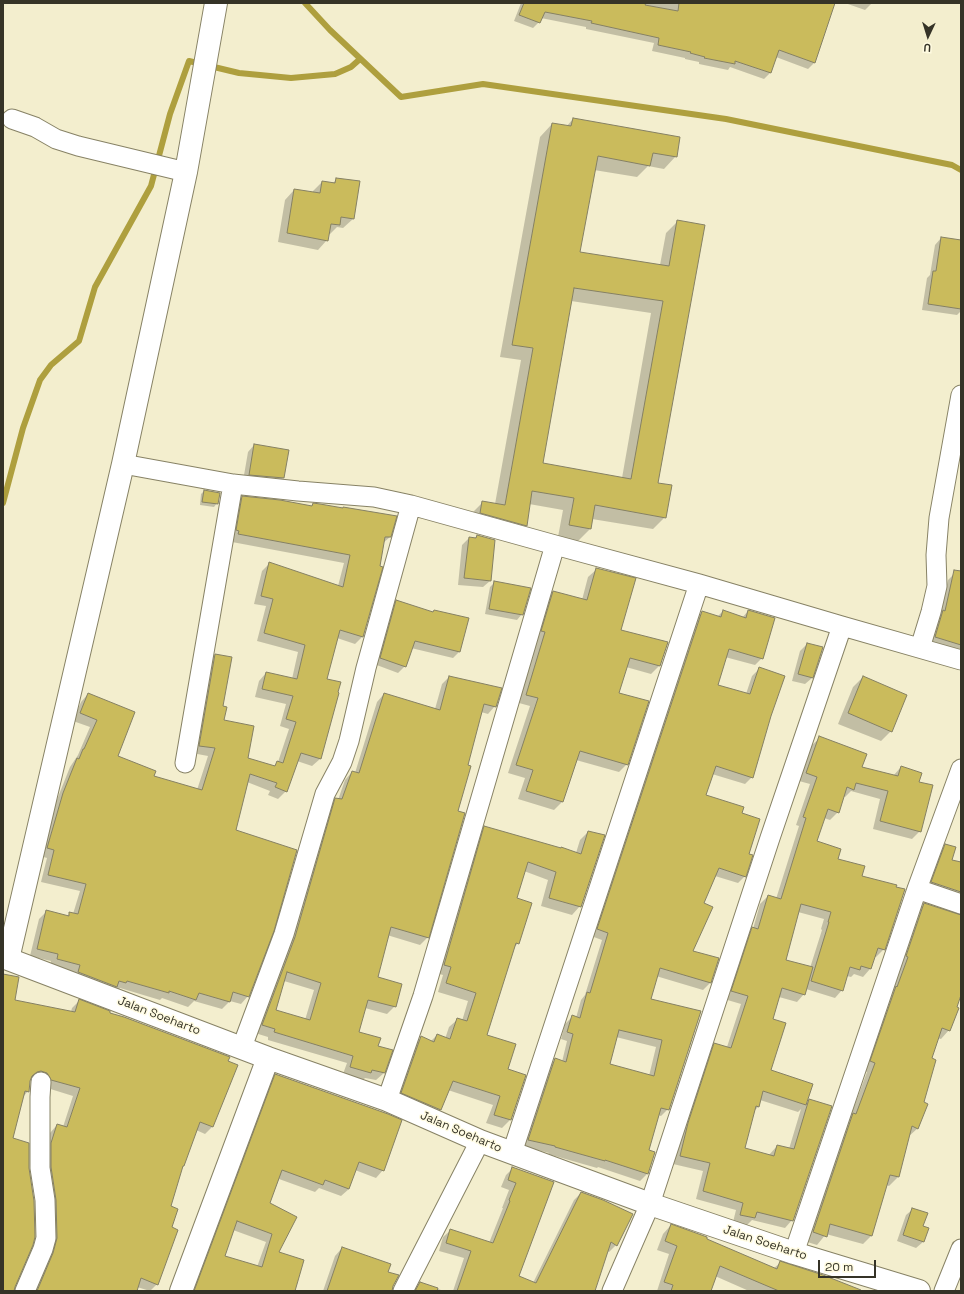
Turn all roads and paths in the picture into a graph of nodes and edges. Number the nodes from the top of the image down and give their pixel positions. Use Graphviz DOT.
graph roads {
  1 [pos="216,3"];
  2 [pos="12,119"];
  3 [pos="186,172"];
  4 [pos="961,395"];
  5 [pos="123,464"];
  6 [pos="233,484"];
  7 [pos="412,505"];
  8 [pos="555,545"];
  9 [pos="699,584"];
  10 [pos="842,626"];
  11 [pos="920,648"];
  12 [pos="961,660"];
  13 [pos="185,763"];
  14 [pos="961,768"];
  15 [pos="917,889"];
  16 [pos="961,904"];
  17 [pos="6,958"];
  18 [pos="242,1047"];
  19 [pos="268,1058"];
  20 [pos="41,1082"];
  21 [pos="388,1100"];
  22 [pos="480,1141"];
  23 [pos="512,1153"];
  24 [pos="650,1204"];
  25 [pos="961,1249"];
  26 [pos="794,1253"];
  27 [pos="25,1291"];
  28 [pos="181,1291"];
  29 [pos="403,1291"];
  30 [pos="612,1291"];
  31 [pos="919,1291"];
  32 [pos="944,1291"];
  1 -- 3 [label="main road"];
  2 -- 3 [label="street"];
  3 -- 5 [label="main road"];
  4 -- 11 [label="street"];
  5 -- 6 [label="street"];
  5 -- 17 [label="main road"];
  6 -- 7 [label="street"];
  6 -- 13 [label="street"];
  7 -- 8 [label="street"];
  7 -- 18 [label="street"];
  8 -- 9 [label="street"];
  8 -- 21 [label="street"];
  9 -- 10 [label="street"];
  9 -- 23 [label="street"];
  10 -- 11 [label="street"];
  10 -- 24 [label="street"];
  11 -- 12 [label="street"];
  14 -- 15 [label="street"];
  15 -- 16 [label="street"];
  15 -- 26 [label="street"];
  17 -- 18 [label="main road, Jalan Soeharto"];
  18 -- 19 [label="main road, Jalan Soeharto"];
  19 -- 21 [label="main road, Jalan Soeharto"];
  19 -- 28 [label="main road"];
  20 -- 27 [label="street"];
  21 -- 22 [label="main road, Jalan Soeharto"];
  22 -- 23 [label="main road, Jalan Soeharto"];
  22 -- 29 [label="street"];
  23 -- 24 [label="main road, Jalan Soeharto"];
  24 -- 26 [label="main road, Jalan Soeharto"];
  24 -- 30 [label="street"];
  25 -- 32 [label="street"];
  26 -- 31 [label="main road, Jalan Soeharto"];
}
